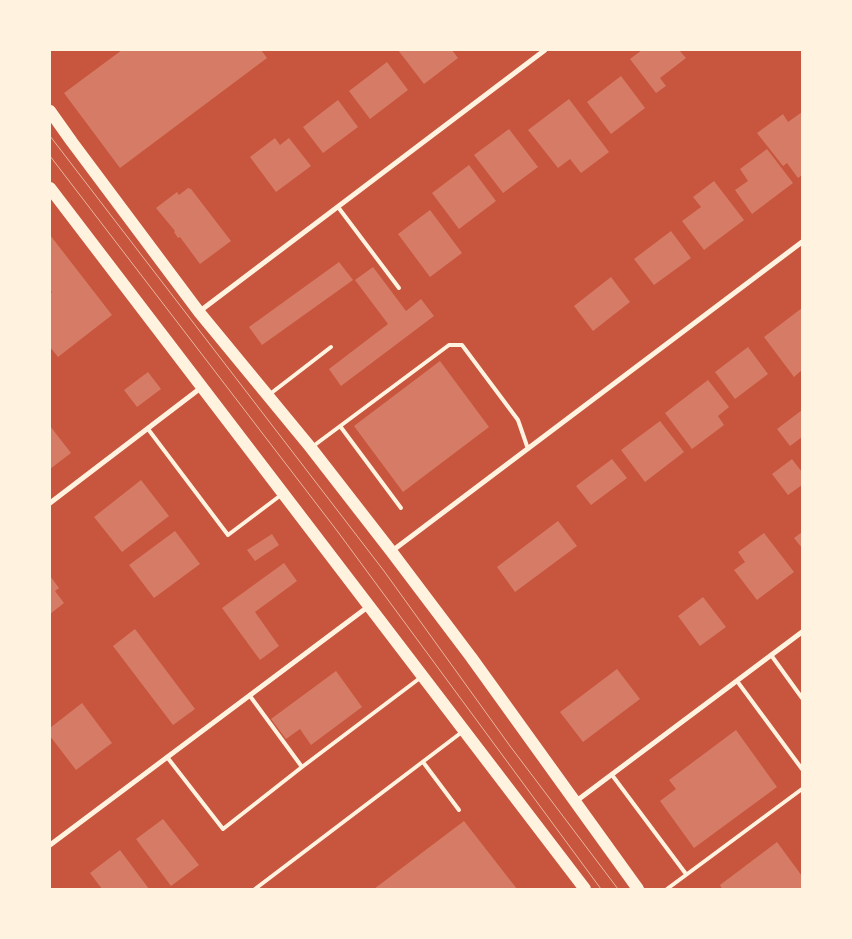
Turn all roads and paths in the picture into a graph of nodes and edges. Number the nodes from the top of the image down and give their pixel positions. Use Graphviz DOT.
graph roads {
  1 [pos="545,50"];
  2 [pos="50,111"];
  3 [pos="50,188"];
  4 [pos="338,207"];
  5 [pos="802,242"];
  6 [pos="399,288"];
  7 [pos="199,312"];
  8 [pos="331,346"];
  9 [pos="202,387"];
  10 [pos="268,396"];
  11 [pos="340,426"];
  12 [pos="148,429"];
  13 [pos="311,448"];
  14 [pos="528,449"];
  15 [pos="284,493"];
  16 [pos="50,503"];
  17 [pos="402,508"];
  18 [pos="391,551"];
  19 [pos="369,606"];
  20 [pos="802,632"];
  21 [pos="771,655"];
  22 [pos="423,676"];
  23 [pos="737,681"];
  24 [pos="250,696"];
  25 [pos="802,698"];
  26 [pos="464,731"];
  27 [pos="167,757"];
  28 [pos="423,762"];
  29 [pos="302,767"];
  30 [pos="802,769"];
  31 [pos="612,775"];
  32 [pos="802,789"];
  33 [pos="575,802"];
  34 [pos="460,810"];
  35 [pos="50,845"];
  36 [pos="686,874"];
  37 [pos="255,889"];
  38 [pos="586,889"];
  39 [pos="638,889"];
  40 [pos="667,889"];
  1 -- 4 [label="street"];
  2 -- 7 [label="main road"];
  3 -- 9 [label="main road"];
  4 -- 6 [label="lane"];
  4 -- 7 [label="street"];
  5 -- 14 [label="street"];
  7 -- 10 [label="main road"];
  8 -- 10 [label="lane"];
  9 -- 12 [label="street"];
  9 -- 15 [label="main road"];
  10 -- 13 [label="main road"];
  11 -- 13 [label="lane"];
  11 -- 14 [label="lane"];
  11 -- 17 [label="lane"];
  12 -- 15 [label="lane"];
  12 -- 16 [label="street"];
  13 -- 18 [label="main road"];
  14 -- 18 [label="street"];
  15 -- 19 [label="main road"];
  18 -- 33 [label="main road"];
  19 -- 22 [label="main road"];
  19 -- 24 [label="street"];
  20 -- 21 [label="street"];
  21 -- 23 [label="street"];
  21 -- 25 [label="lane"];
  22 -- 26 [label="main road"];
  22 -- 29 [label="lane"];
  23 -- 30 [label="lane"];
  23 -- 31 [label="street"];
  24 -- 27 [label="street"];
  24 -- 29 [label="lane"];
  26 -- 28 [label="lane"];
  26 -- 38 [label="main road"];
  27 -- 29 [label="lane"];
  27 -- 35 [label="street"];
  28 -- 34 [label="lane"];
  28 -- 37 [label="lane"];
  31 -- 33 [label="street"];
  31 -- 36 [label="lane"];
  32 -- 36 [label="lane"];
  33 -- 39 [label="main road"];
  36 -- 40 [label="lane"];
}
